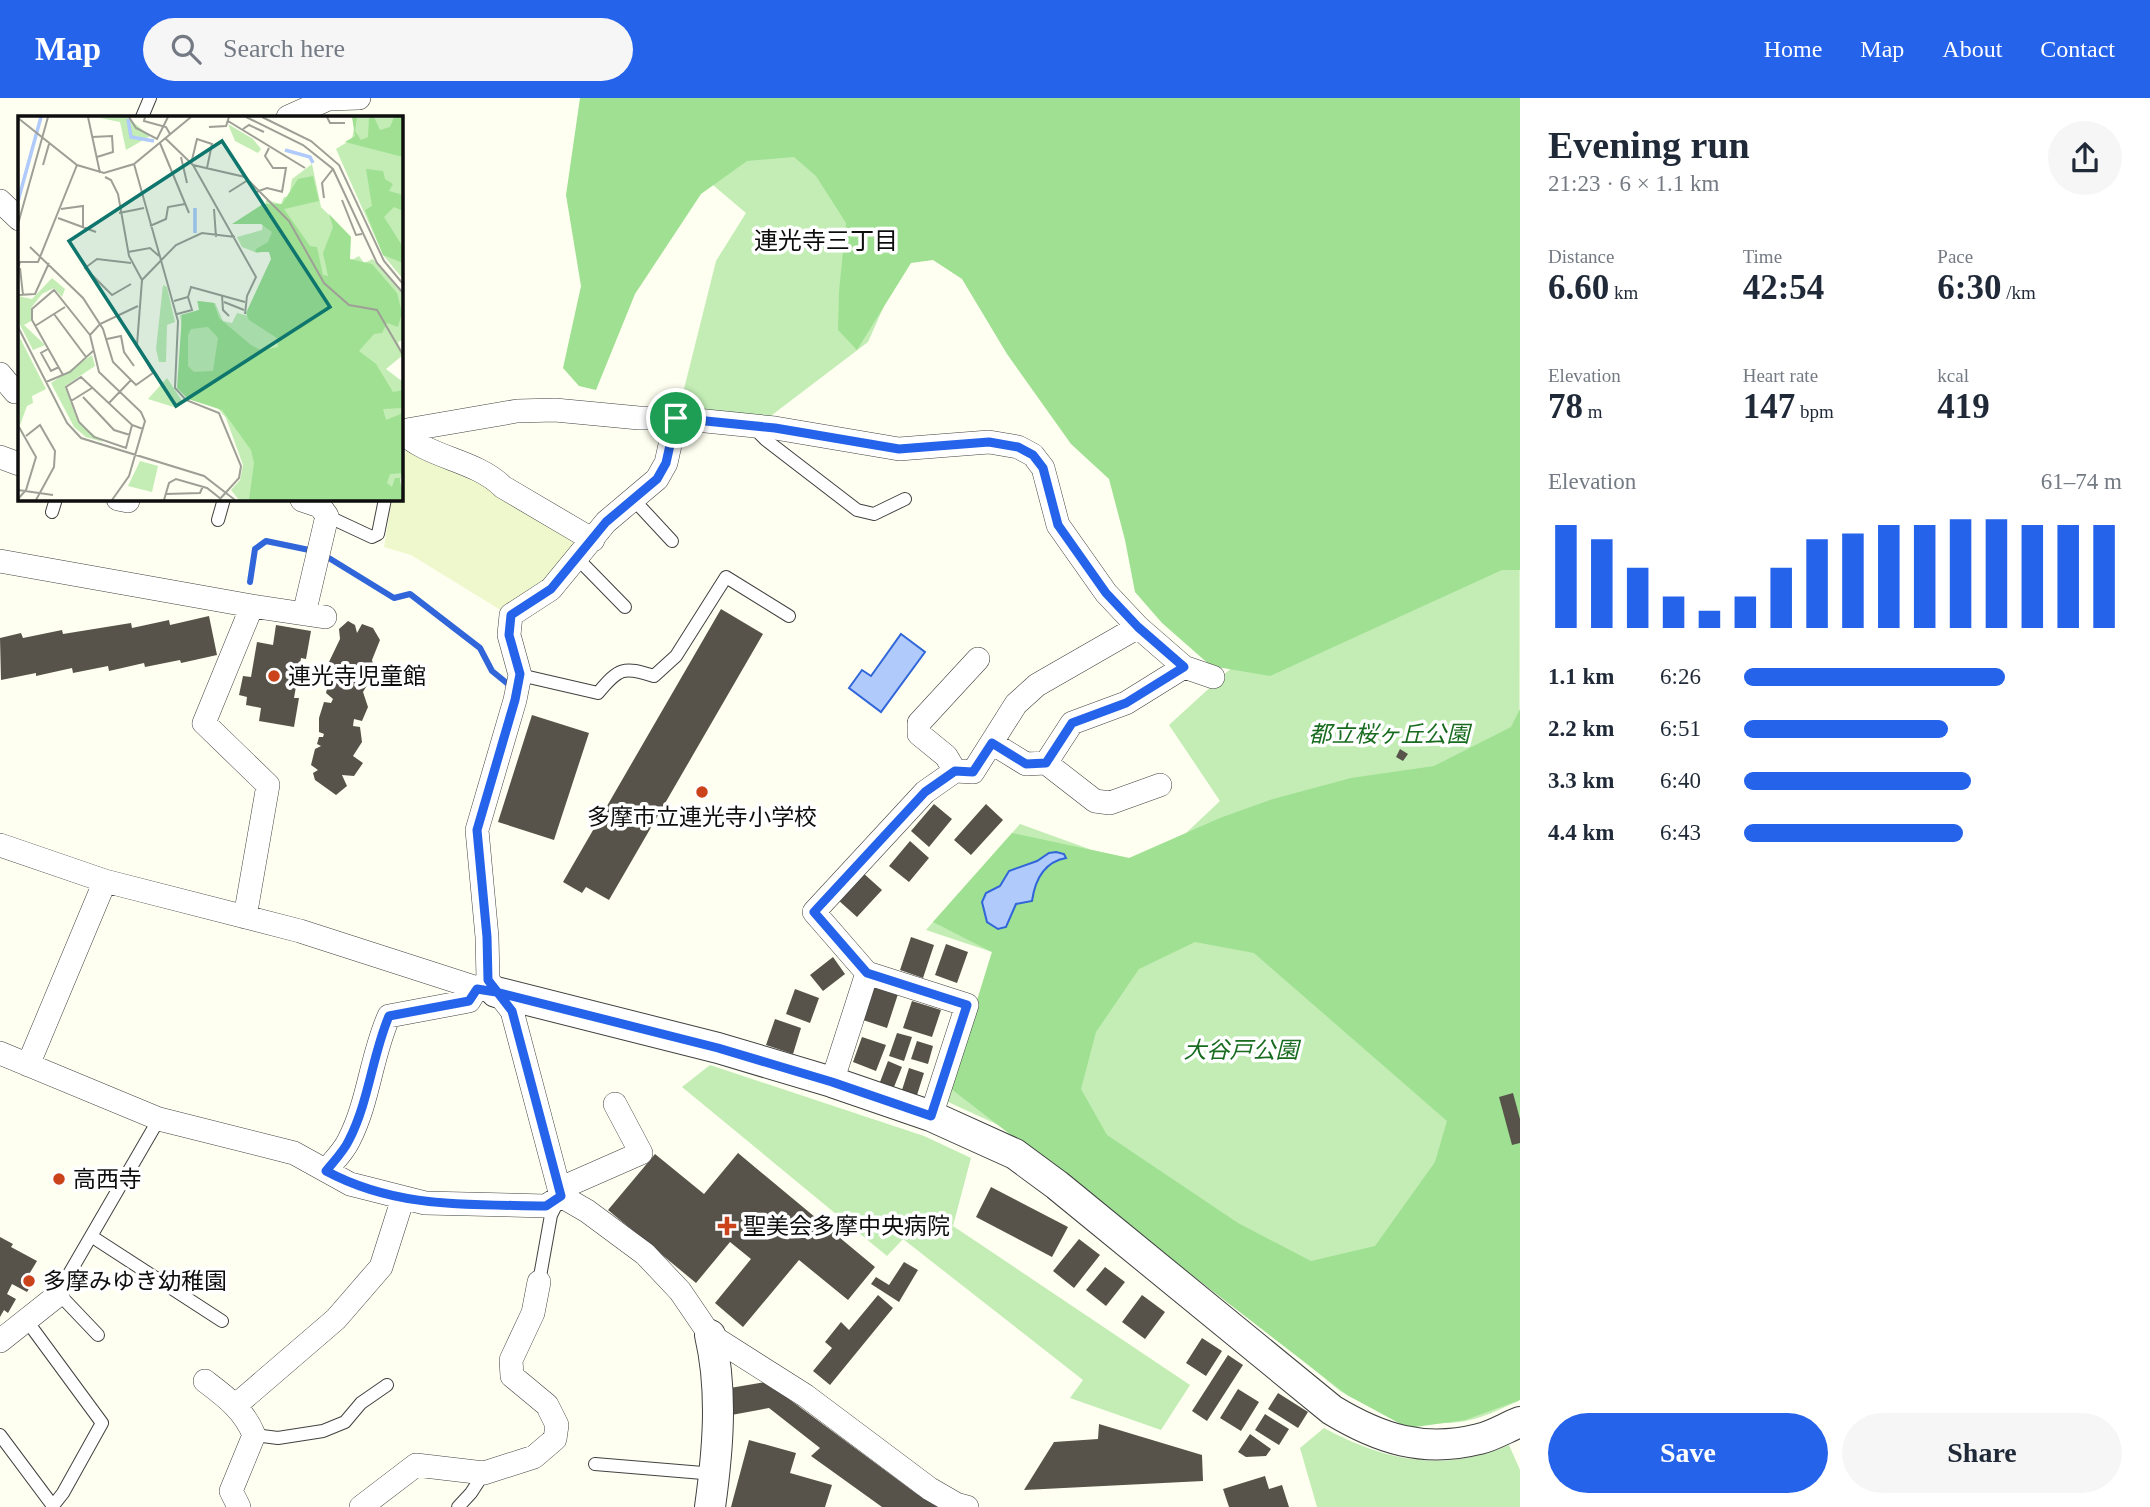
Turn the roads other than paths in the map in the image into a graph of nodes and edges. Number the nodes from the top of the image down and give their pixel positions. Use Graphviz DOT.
graph roads {
  1 [pos="150,98"];
  2 [pos="360,98"];
  3 [pos="327,99"];
  4 [pos="142,116"];
  5 [pos="290,116"];
  6 [pos="362,116"];
  7 [pos="0,201"];
  8 [pos="18,218"];
  9 [pos="0,374"];
  10 [pos="12,394"];
  11 [pos="676,418"];
  12 [pos="753,426"];
  13 [pos="402,432"];
  14 [pos="402,433"];
  15 [pos="0,457"];
  16 [pos="18,464"];
  17 [pos="633,499"];
  18 [pos="905,499"];
  19 [pos="224,500"];
  20 [pos="302,500"];
  21 [pos="385,500"];
  22 [pos="327,516"];
  23 [pos="218,520"];
  24 [pos="593,540"];
  25 [pos="672,541"];
  26 [pos="578,559"];
  27 [pos="0,561"];
  28 [pos="252,606"];
  29 [pos="625,607"];
  30 [pos="789,615"];
  31 [pos="1138,627"];
  32 [pos="978,659"];
  33 [pos="1184,667"];
  34 [pos="520,674"];
  35 [pos="1213,677"];
  36 [pos="992,743"];
  37 [pos="1046,763"];
  38 [pos="955,771"];
  39 [pos="1160,785"];
  40 [pos="0,845"];
  41 [pos="105,881"];
  42 [pos="245,917"];
  43 [pos="867,973"];
  44 [pos="487,990"];
  45 [pos="0,1054"];
  46 [pos="28,1065"];
  47 [pos="832,1082"];
  48 [pos="615,1104"];
  49 [pos="931,1116"];
  50 [pos="159,1119"];
  51 [pos="326,1171"];
  52 [pos="560,1192"];
  53 [pos="403,1198"];
  54 [pos="91,1236"];
  55 [pos="540,1282"];
  56 [pos="58,1295"];
  57 [pos="27,1321"];
  58 [pos="222,1321"];
  59 [pos="98,1335"];
  60 [pos="710,1335"];
  61 [pos="0,1341"];
  62 [pos="205,1381"];
  63 [pos="387,1385"];
  64 [pos="236,1405"];
  65 [pos="1520,1422"];
  66 [pos="0,1435"];
  67 [pos="254,1435"];
  68 [pos="595,1464"];
  69 [pos="484,1474"];
  70 [pos="715,1474"];
  71 [pos="53,1506"];
  72 [pos="239,1507"];
  73 [pos="361,1507"];
  74 [pos="458,1507"];
  75 [pos="710,1507"];
  76 [pos="967,1507"];
  1 -- 4 [label="lane"];
  2 -- 3 [label="street"];
  2 -- 6 [label="street"];
  3 -- 5 [label="street"];
  7 -- 8 [label="street"];
  9 -- 10 [label="street"];
  11 -- 12 [label="street"];
  11 -- 13 [label="street"];
  11 -- 17 [label="street"];
  12 -- 18 [label="lane"];
  12 -- 31 [label="street"];
  14 -- 24 [label="street"];
  15 -- 16 [label="street"];
  17 -- 24 [label="street"];
  17 -- 25 [label="lane"];
  19 -- 23 [label="lane"];
  20 -- 22 [label="street"];
  21 -- 22 [label="lane"];
  22 -- 28 [label="street"];
  24 -- 26 [label="street"];
  26 -- 29 [label="lane"];
  26 -- 34 [label="street"];
  27 -- 28 [label="street"];
  28 -- 42 [label="street"];
  30 -- 34 [label="lane"];
  31 -- 33 [label="street"];
  31 -- 36 [label="street"];
  32 -- 38 [label="street"];
  33 -- 35 [label="street"];
  33 -- 37 [label="street"];
  34 -- 44 [label="street"];
  36 -- 37 [label="street"];
  36 -- 38 [label="street"];
  37 -- 39 [label="street"];
  38 -- 43 [label="street"];
  40 -- 41 [label="street"];
  41 -- 42 [label="street"];
  41 -- 46 [label="street"];
  42 -- 44 [label="street"];
  43 -- 47 [label="street"];
  43 -- 49 [label="street"];
  44 -- 47 [label="street"];
  44 -- 51 [label="street"];
  44 -- 52 [label="street"];
  45 -- 46 [label="street"];
  46 -- 50 [label="street"];
  47 -- 49 [label="street"];
  48 -- 52 [label="street"];
  49 -- 65 [label="street"];
  50 -- 51 [label="street"];
  50 -- 54 [label="lane"];
  51 -- 53 [label="street"];
  52 -- 53 [label="street"];
  52 -- 55 [label="lane"];
  52 -- 60 [label="street"];
  53 -- 64 [label="street"];
  54 -- 56 [label="lane"];
  54 -- 58 [label="lane"];
  55 -- 69 [label="street"];
  56 -- 57 [label="street"];
  56 -- 59 [label="lane"];
  57 -- 61 [label="street"];
  57 -- 71 [label="lane"];
  60 -- 70 [label="street"];
  60 -- 76 [label="street"];
  62 -- 64 [label="street"];
  63 -- 67 [label="lane"];
  64 -- 67 [label="street"];
  66 -- 71 [label="lane"];
  67 -- 72 [label="street"];
  68 -- 70 [label="lane"];
  69 -- 73 [label="street"];
  69 -- 74 [label="lane"];
  70 -- 75 [label="street"];
}
